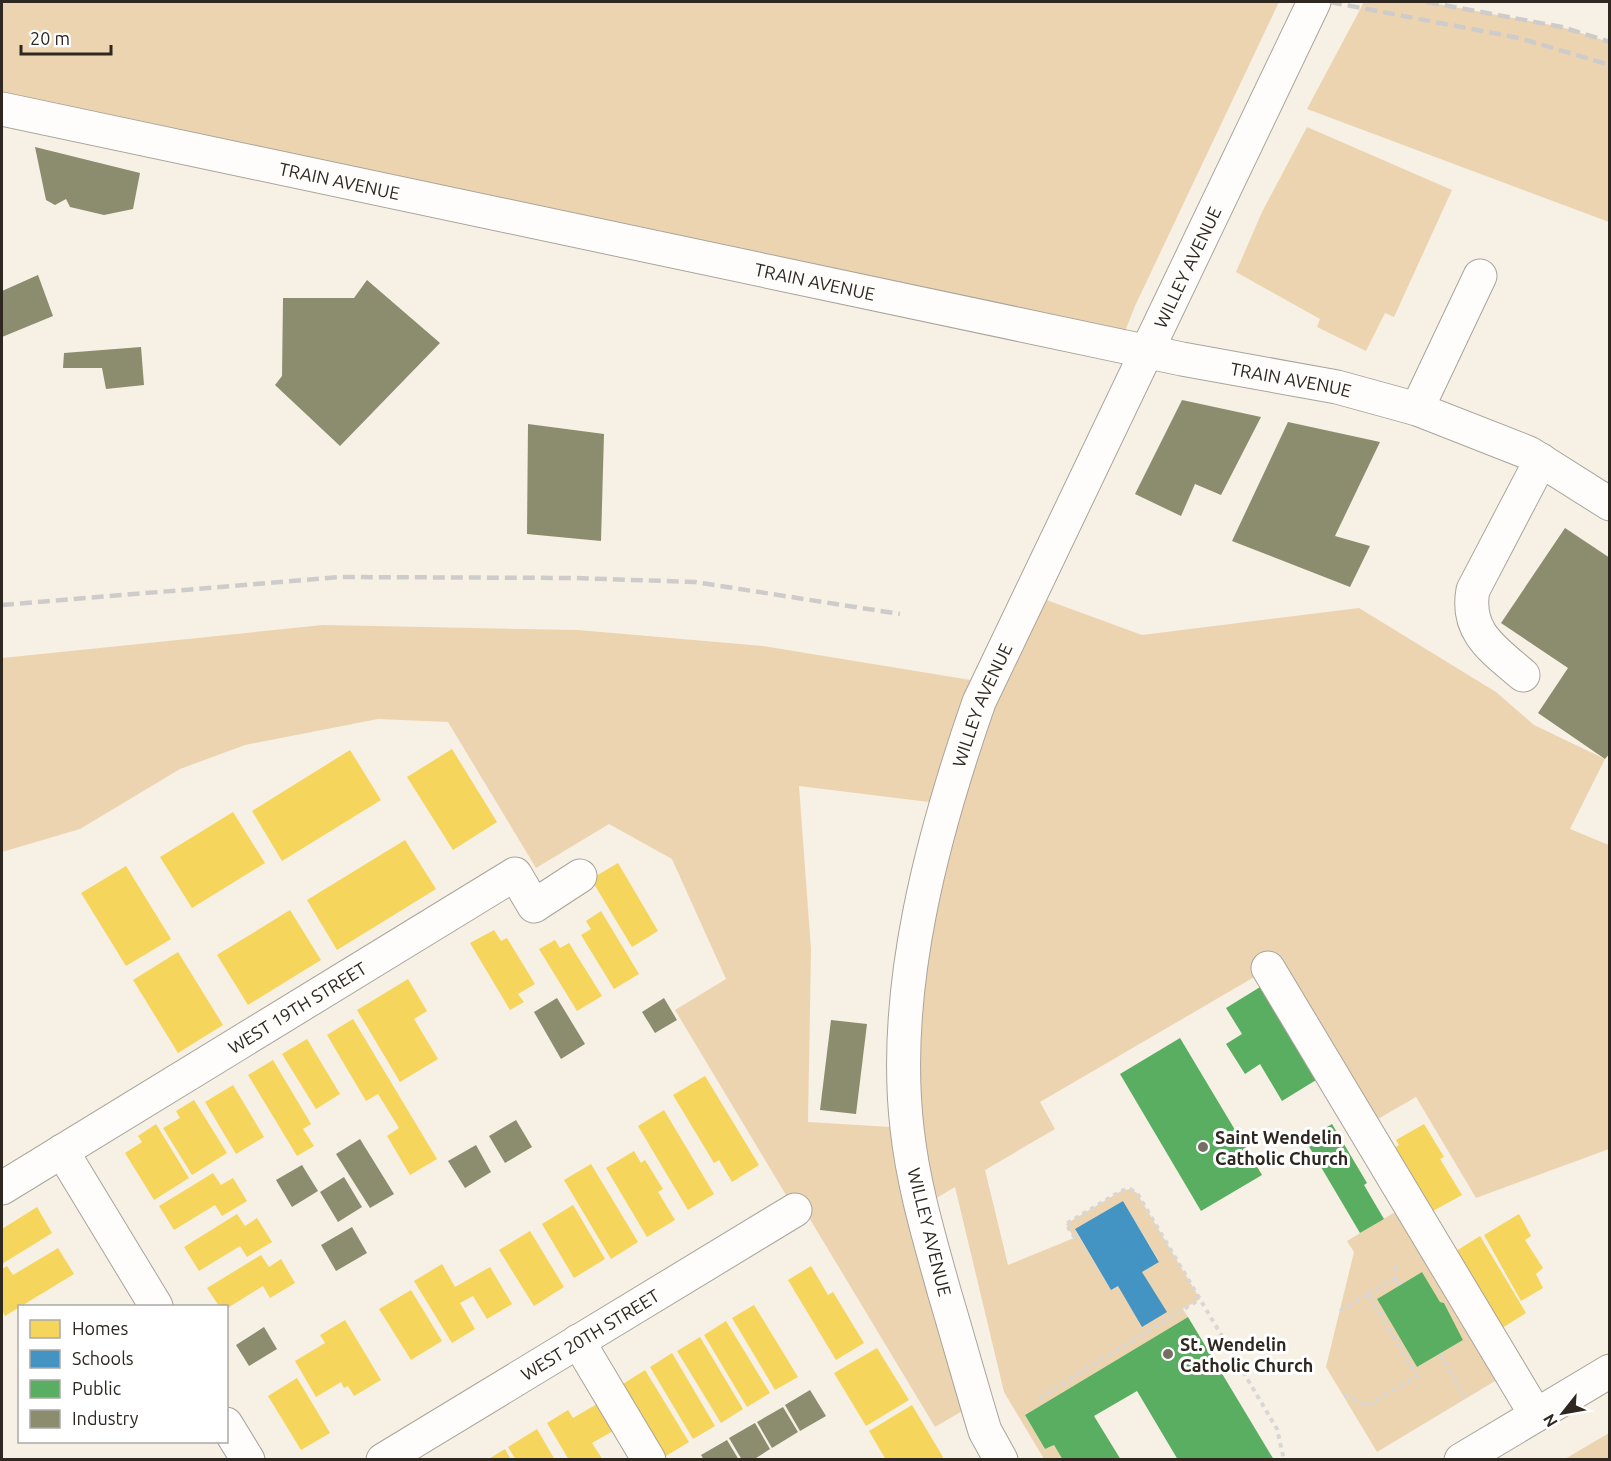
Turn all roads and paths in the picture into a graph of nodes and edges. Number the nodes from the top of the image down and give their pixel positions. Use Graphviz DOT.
graph roads {
  1 [pos="1314,2"];
  2 [pos="2,109"];
  3 [pos="1480,276"];
  4 [pos="1147,351"];
  5 [pos="1417,409"];
  6 [pos="1540,460"];
  7 [pos="1610,504"];
  8 [pos="1523,675"];
  9 [pos="580,876"];
  10 [pos="1268,968"];
  11 [pos="62,1151"];
  12 [pos="2,1188"];
  13 [pos="795,1210"];
  14 [pos="1075,1238"];
  15 [pos="1395,1266"];
  16 [pos="1396,1278"];
  17 [pos="1400,1285"];
  18 [pos="1368,1294"];
  19 [pos="1200,1299"];
  20 [pos="155,1305"];
  21 [pos="1340,1311"];
  22 [pos="578,1341"];
  23 [pos="1440,1354"];
  24 [pos="1607,1375"];
  25 [pos="1343,1394"];
  26 [pos="1039,1398"];
  27 [pos="1466,1398"];
  28 [pos="1536,1415"];
  29 [pos="228,1427"];
  30 [pos="248,1460"];
  31 [pos="382,1460"];
  32 [pos="649,1460"];
  33 [pos="1001,1460"];
  34 [pos="1284,1460"];
  35 [pos="1461,1460"];
  1 -- 4 [label="street, WILLEY AVENUE"];
  2 -- 4 [label="street, TRAIN AVENUE"];
  3 -- 5 [label="street"];
  4 -- 5 [label="street, TRAIN AVENUE"];
  4 -- 33 [label="street, WILLEY AVENUE"];
  5 -- 6 [label="street, TRAIN AVENUE"];
  6 -- 7 [label="street, TRAIN AVENUE"];
  6 -- 8 [label="street"];
  9 -- 11 [label="street, WEST 19TH STREET"];
  10 -- 28 [label="street"];
  11 -- 12 [label="street, WEST 19TH STREET"];
  11 -- 20 [label="street"];
  13 -- 22 [label="street, WEST 20TH STREET"];
  14 -- 19 [label="path"];
  15 -- 16 [label="path"];
  16 -- 17 [label="path"];
  16 -- 18 [label="path"];
  18 -- 21 [label="path"];
  18 -- 25 [label="path"];
  19 -- 26 [label="path"];
  19 -- 34 [label="path"];
  22 -- 31 [label="street, WEST 20TH STREET"];
  22 -- 32 [label="street"];
  23 -- 27 [label="path"];
  24 -- 28 [label="street"];
  28 -- 35 [label="street"];
  29 -- 30 [label="street"];
}
